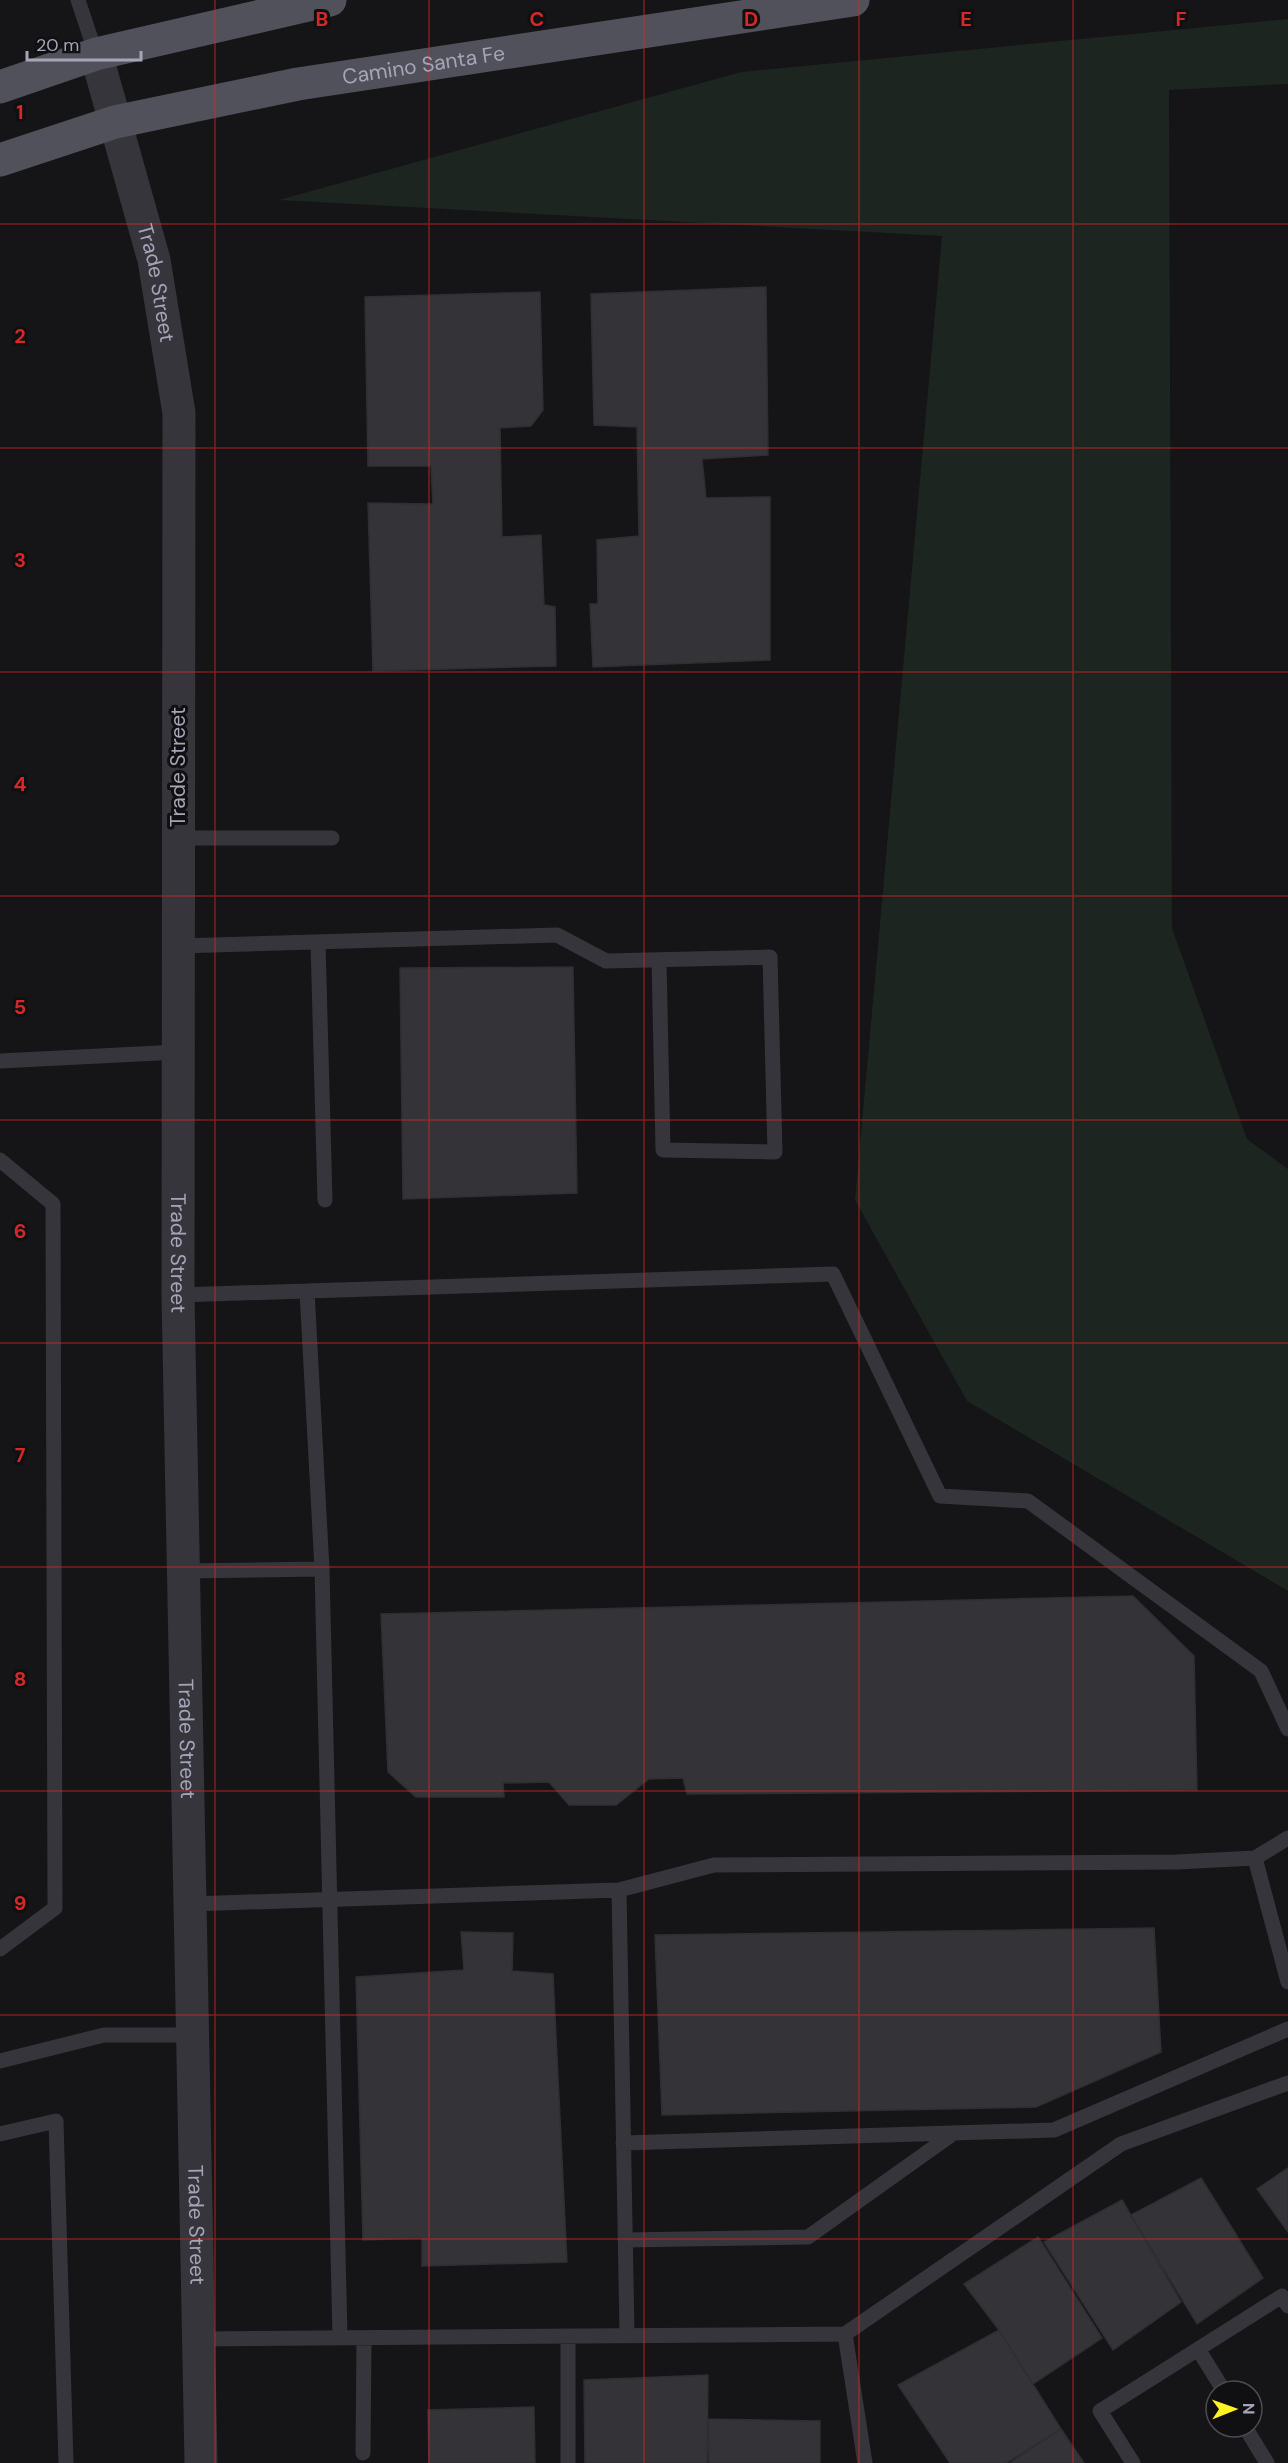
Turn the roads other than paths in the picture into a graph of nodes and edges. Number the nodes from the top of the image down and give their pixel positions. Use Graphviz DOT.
graph roads {
  1 [pos="78,0"];
  2 [pos="330,0"];
  3 [pos="853,0"];
  4 [pos="96,54"];
  5 [pos="0,87"];
  6 [pos="115,122"];
  7 [pos="0,160"];
  8 [pos="178,838"];
  9 [pos="332,838"];
  10 [pos="318,943"];
  11 [pos="178,946"];
  12 [pos="659,960"];
  13 [pos="178,1052"];
  14 [pos="0,1061"];
  15 [pos="0,1160"];
  16 [pos="325,1200"];
  17 [pos="307,1291"];
  18 [pos="178,1295"];
  19 [pos="322,1569"];
  20 [pos="184,1571"];
  21 [pos="1288,1729"];
  22 [pos="1288,1838"];
  23 [pos="1255,1858"];
  24 [pos="619,1890"];
  25 [pos="329,1899"];
  26 [pos="190,1904"];
  27 [pos="0,1949"];
  28 [pos="1288,1982"];
  29 [pos="1288,2029"];
  30 [pos="192,2035"];
  31 [pos="0,2061"];
  32 [pos="1288,2083"];
  33 [pos="954,2133"];
  34 [pos="0,2134"];
  35 [pos="624,2143"];
  36 [pos="625,2240"];
  37 [pos="1288,2306"];
  38 [pos="844,2334"];
  39 [pos="568,2336"];
  40 [pos="627,2336"];
  41 [pos="340,2338"];
  42 [pos="364,2338"];
  43 [pos="198,2339"];
  44 [pos="1198,2349"];
  45 [pos="1217,2379"];
  46 [pos="1252,2439"];
  47 [pos="363,2452"];
  48 [pos="66,2463"];
  49 [pos="201,2463"];
  50 [pos="568,2463"];
  51 [pos="865,2463"];
  52 [pos="1132,2463"];
  53 [pos="1267,2463"];
  1 -- 4 [label="lane"];
  2 -- 4 [label="main road"];
  3 -- 6 [label="main road, Camino Santa Fe"];
  4 -- 5 [label="main road"];
  4 -- 6 [label="street, Trade Street"];
  6 -- 7 [label="main road, Camino Santa Fe"];
  6 -- 8 [label="street, Trade Street"];
  8 -- 9 [label="lane"];
  8 -- 11 [label="street, Trade Street"];
  10 -- 11 [label="lane"];
  10 -- 12 [label="lane"];
  10 -- 16 [label="lane"];
  11 -- 13 [label="street, Trade Street"];
  12 -- 12 [label="lane"];
  13 -- 14 [label="lane"];
  13 -- 18 [label="street, Trade Street"];
  15 -- 27 [label="lane"];
  17 -- 18 [label="lane"];
  17 -- 19 [label="lane"];
  17 -- 21 [label="lane"];
  18 -- 20 [label="street, Trade Street"];
  19 -- 20 [label="lane"];
  19 -- 25 [label="lane"];
  20 -- 26 [label="street, Trade Street"];
  22 -- 23 [label="lane"];
  23 -- 24 [label="lane"];
  23 -- 28 [label="lane"];
  24 -- 25 [label="lane"];
  24 -- 35 [label="lane"];
  25 -- 26 [label="lane"];
  25 -- 41 [label="lane"];
  26 -- 30 [label="street, Trade Street"];
  29 -- 33 [label="lane"];
  30 -- 31 [label="lane"];
  30 -- 43 [label="street, Trade Street"];
  32 -- 38 [label="lane"];
  33 -- 35 [label="lane"];
  33 -- 36 [label="lane"];
  34 -- 48 [label="lane"];
  35 -- 36 [label="lane"];
  36 -- 40 [label="lane"];
  37 -- 44 [label="lane"];
  38 -- 40 [label="lane"];
  38 -- 51 [label="lane"];
  39 -- 40 [label="lane"];
  39 -- 42 [label="lane"];
  39 -- 50 [label="lane"];
  41 -- 42 [label="lane"];
  41 -- 43 [label="lane"];
  42 -- 47 [label="lane"];
  43 -- 49 [label="street, Trade Street"];
  44 -- 45 [label="lane"];
  44 -- 52 [label="lane"];
  46 -- 53 [label="lane"];
}
